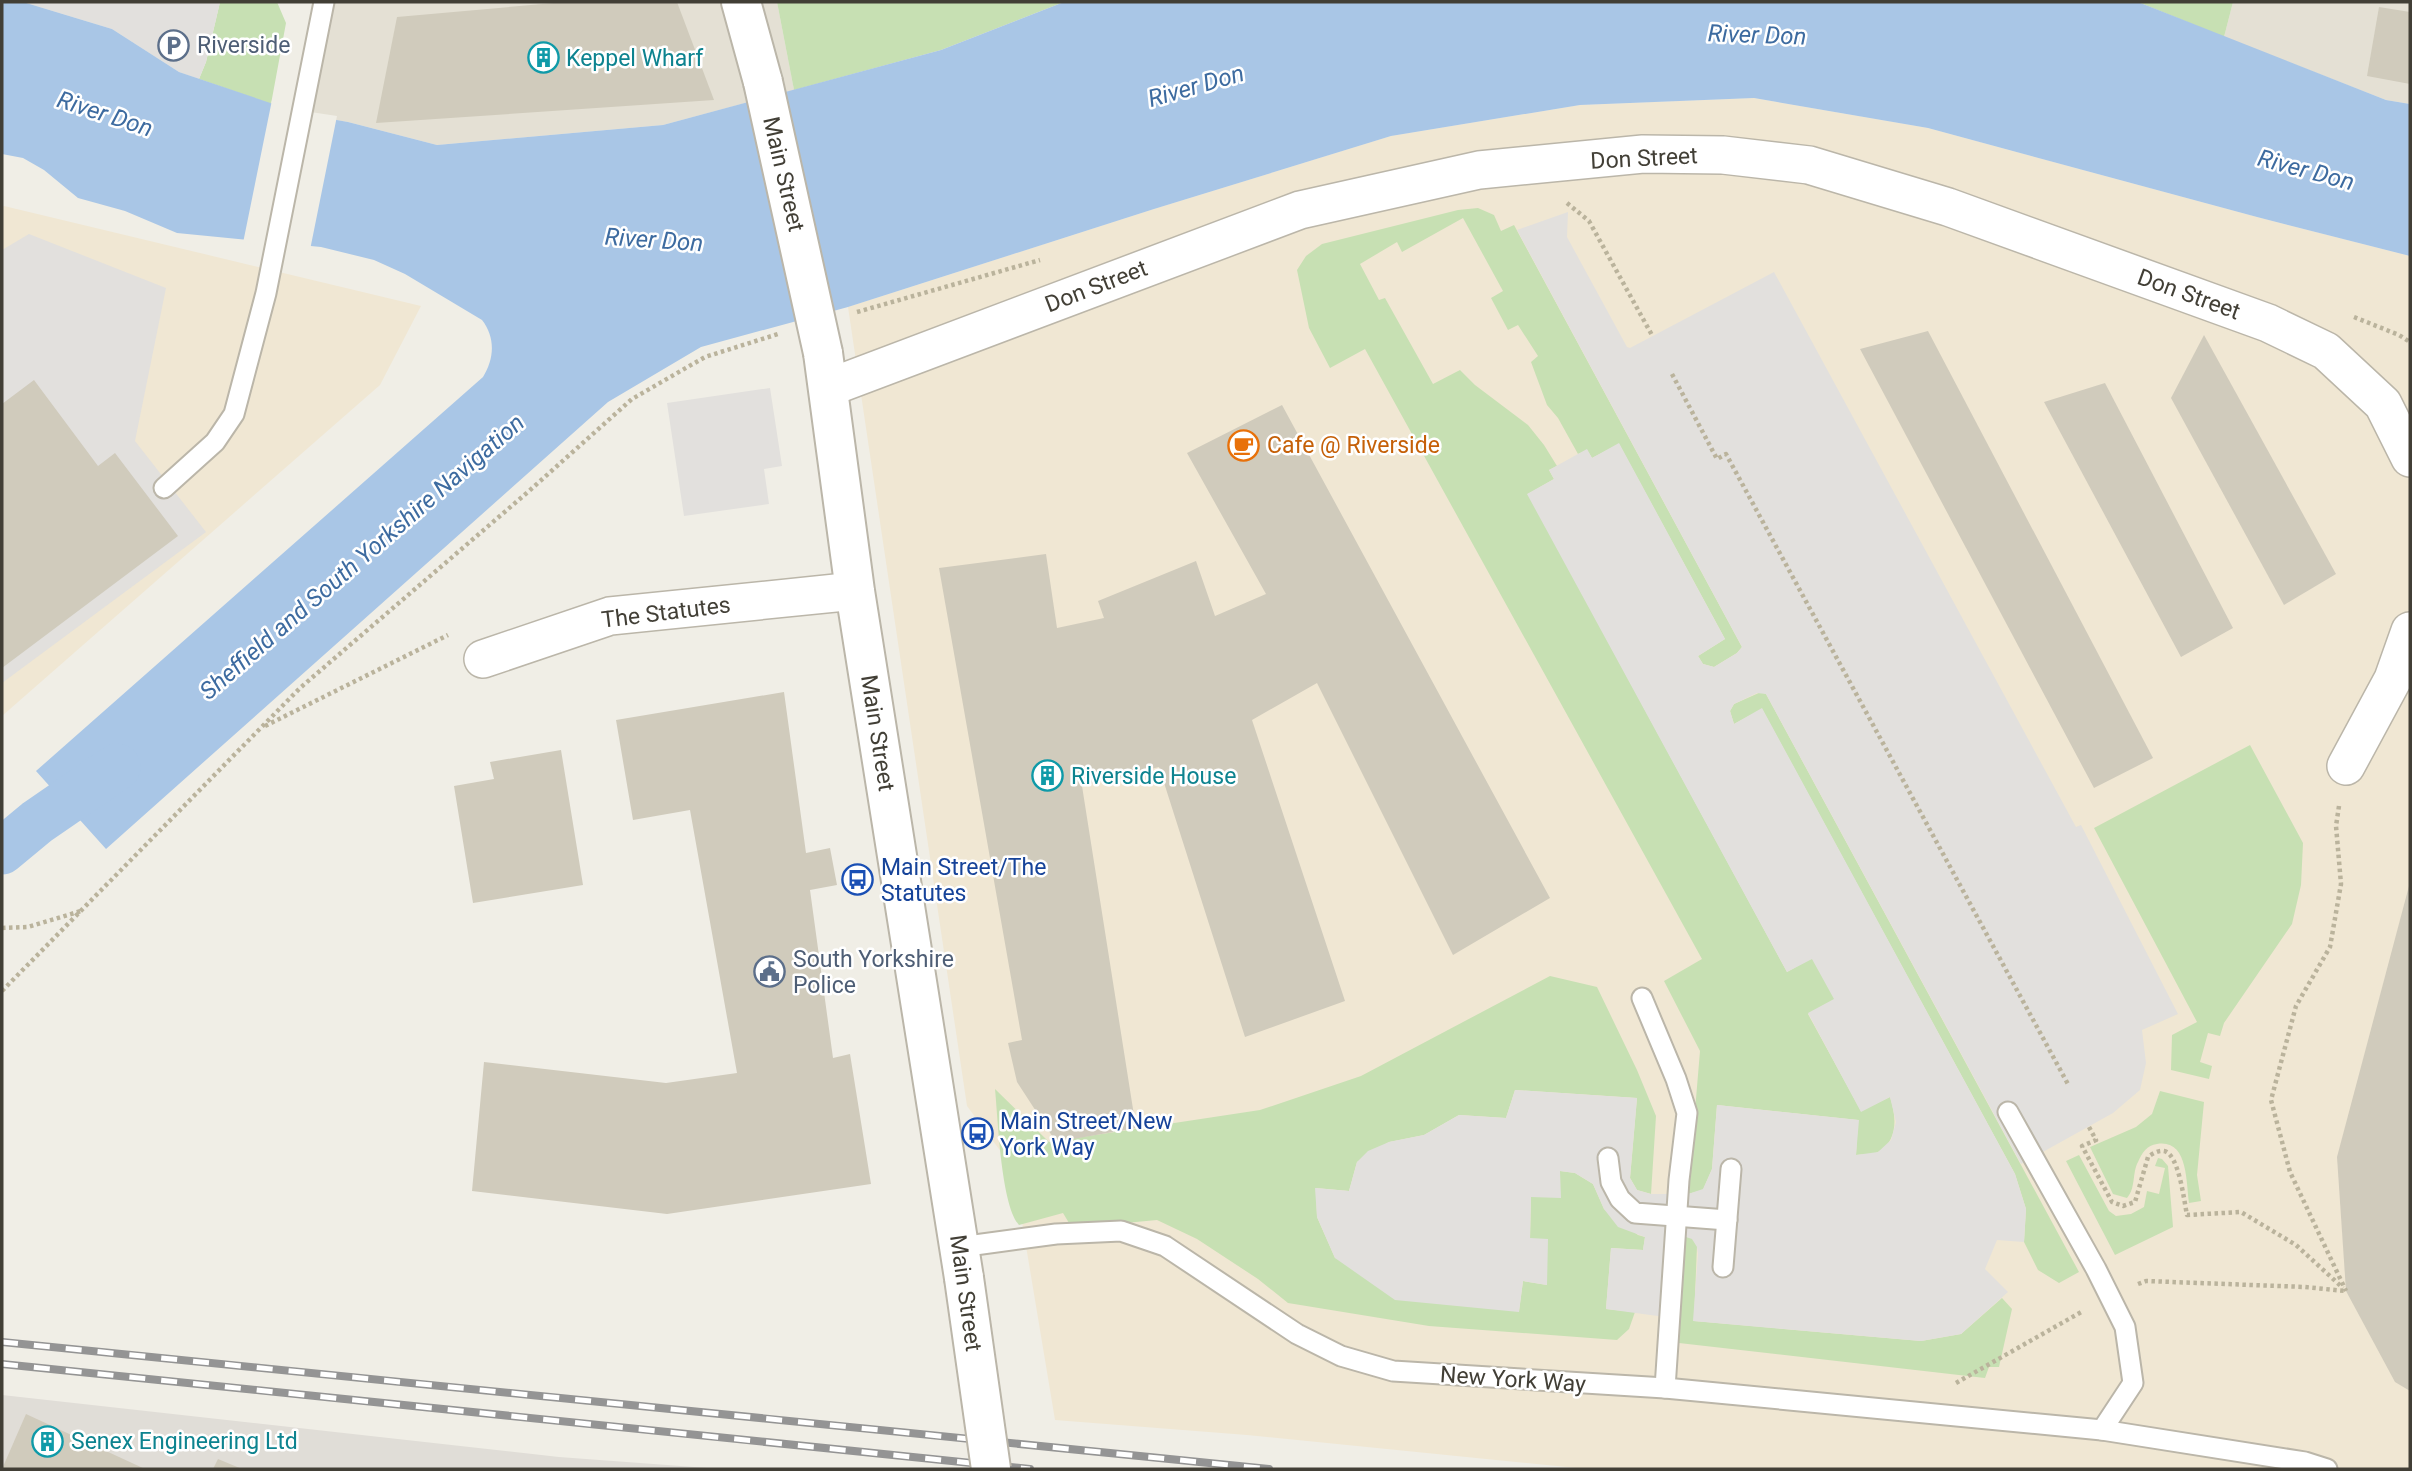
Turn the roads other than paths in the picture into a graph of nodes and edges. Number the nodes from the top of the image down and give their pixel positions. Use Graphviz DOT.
graph roads {
  1 [pos="324,2"];
  2 [pos="741,2"];
  3 [pos="826,370"];
  4 [pos="2410,458"];
  5 [pos="164,488"];
  6 [pos="855,591"];
  7 [pos="2410,631"];
  8 [pos="482,659"];
  9 [pos="2346,766"];
  10 [pos="1642,999"];
  11 [pos="2008,1112"];
  12 [pos="1608,1158"];
  13 [pos="1731,1169"];
  14 [pos="1677,1217"];
  15 [pos="1727,1220"];
  16 [pos="962,1262"];
  17 [pos="1723,1267"];
  18 [pos="1665,1388"];
  19 [pos="2102,1430"];
  20 [pos="991,1469"];
  21 [pos="2328,1469"];
  1 -- 5 [label="lane"];
  2 -- 3 [label="street, Main Street, bridge"];
  3 -- 4 [label="street, Don Street"];
  3 -- 6 [label="street, Main Street"];
  6 -- 8 [label="street, The Statutes"];
  6 -- 16 [label="street, Main Street"];
  7 -- 9 [label="street"];
  10 -- 14 [label="lane"];
  11 -- 19 [label="lane"];
  12 -- 14 [label="lane"];
  13 -- 15 [label="lane"];
  14 -- 15 [label="lane"];
  14 -- 18 [label="lane"];
  15 -- 17 [label="lane"];
  16 -- 18 [label="lane, New York Way"];
  16 -- 20 [label="street, Main Street, bridge"];
  18 -- 19 [label="lane, New York Way"];
  19 -- 21 [label="lane, New York Way"];
}
